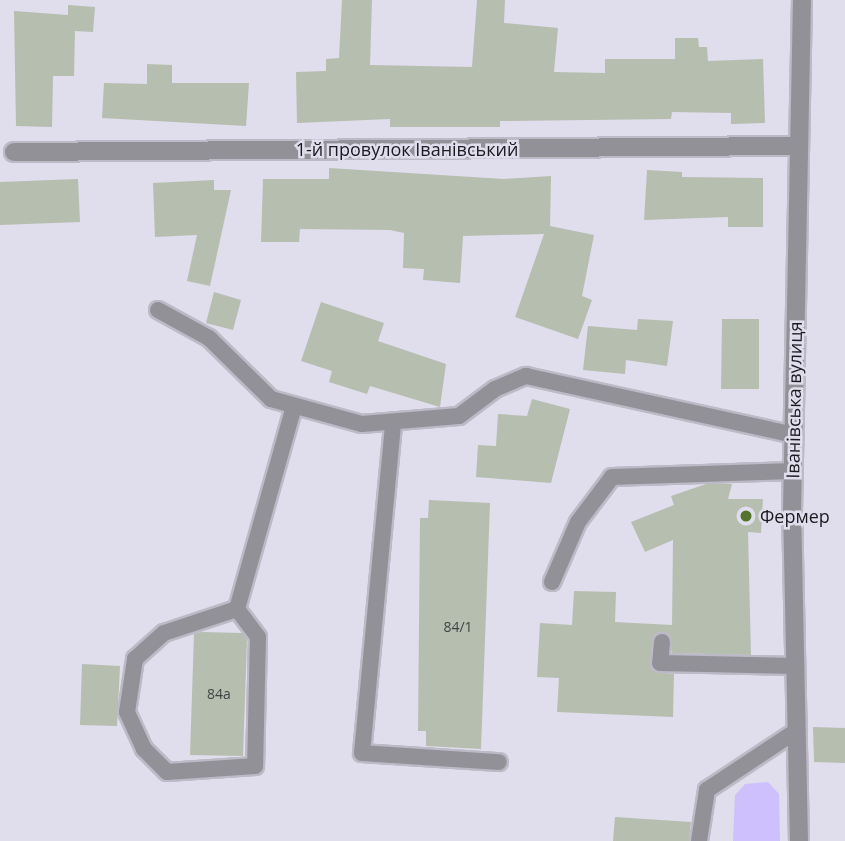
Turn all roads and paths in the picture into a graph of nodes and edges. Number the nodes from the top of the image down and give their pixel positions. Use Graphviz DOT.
graph roads {
  1 [pos="802,0"];
  2 [pos="799,146"];
  3 [pos="14,152"];
  4 [pos="158,310"];
  5 [pos="294,406"];
  6 [pos="393,425"];
  7 [pos="794,435"];
  8 [pos="793,471"];
  9 [pos="552,582"];
  10 [pos="237,609"];
  11 [pos="662,642"];
  12 [pos="795,666"];
  13 [pos="796,731"];
  14 [pos="499,762"];
  15 [pos="699,841"];
  16 [pos="799,841"];
  1 -- 2 [label="street, Іванівська вулиця"];
  2 -- 3 [label="street, 1-й провулок Іванівський"];
  2 -- 7 [label="street, Іванівська вулиця"];
  4 -- 5 [label="lane"];
  5 -- 6 [label="lane"];
  5 -- 10 [label="lane"];
  6 -- 7 [label="lane"];
  6 -- 14 [label="lane"];
  7 -- 8 [label="street, Іванівська вулиця"];
  8 -- 9 [label="lane"];
  8 -- 12 [label="street, Іванівська вулиця"];
  10 -- 10 [label="lane"];
  11 -- 12 [label="lane"];
  12 -- 13 [label="street, Іванівська вулиця"];
  13 -- 15 [label="lane"];
  13 -- 16 [label="street, Іванівська вулиця"];
}
